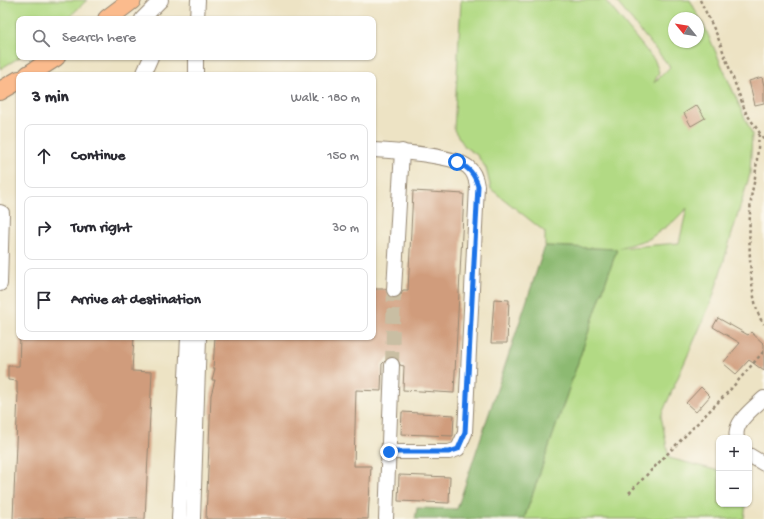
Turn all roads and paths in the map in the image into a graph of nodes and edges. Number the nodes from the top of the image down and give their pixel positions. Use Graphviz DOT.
graph roads {
  1 [pos="132,0"];
  2 [pos="161,0"];
  3 [pos="700,0"];
  4 [pos="198,9"];
  5 [pos="111,16"];
  6 [pos="145,16"];
  7 [pos="190,16"];
  8 [pos="51,60"];
  9 [pos="150,60"];
  10 [pos="196,60"];
  11 [pos="33,72"];
  12 [pos="144,72"];
  13 [pos="196,72"];
  14 [pos="16,82"];
  15 [pos="0,91"];
  16 [pos="759,134"];
  17 [pos="764,139"];
  18 [pos="376,150"];
  19 [pos="402,151"];
  20 [pos="0,212"];
  21 [pos="0,284"];
  22 [pos="394,290"];
  23 [pos="764,324"];
  24 [pos="188,340"];
  25 [pos="199,340"];
  26 [pos="764,351"];
  27 [pos="392,365"];
  28 [pos="764,398"];
  29 [pos="736,435"];
  30 [pos="389,452"];
  31 [pos="752,457"];
  32 [pos="764,464"];
  33 [pos="629,493"];
  34 [pos="179,519"];
  35 [pos="193,519"];
  36 [pos="386,519"];
  1 -- 5 [label="main road"];
  2 -- 6 [label="street"];
  3 -- 16 [label="path"];
  4 -- 7 [label="street"];
  8 -- 11 [label="main road"];
  9 -- 12 [label="street"];
  10 -- 13 [label="street"];
  14 -- 15 [label="main road"];
  16 -- 17 [label="path"];
  16 -- 23 [label="path"];
  18 -- 19 [label="street"];
  19 -- 22 [label="street"];
  19 -- 30 [label="street"];
  20 -- 21 [label="street"];
  24 -- 34 [label="street"];
  25 -- 35 [label="street"];
  26 -- 33 [label="path"];
  27 -- 30 [label="street"];
  28 -- 29 [label="street"];
  30 -- 36 [label="street"];
  31 -- 32 [label="street"];
}
